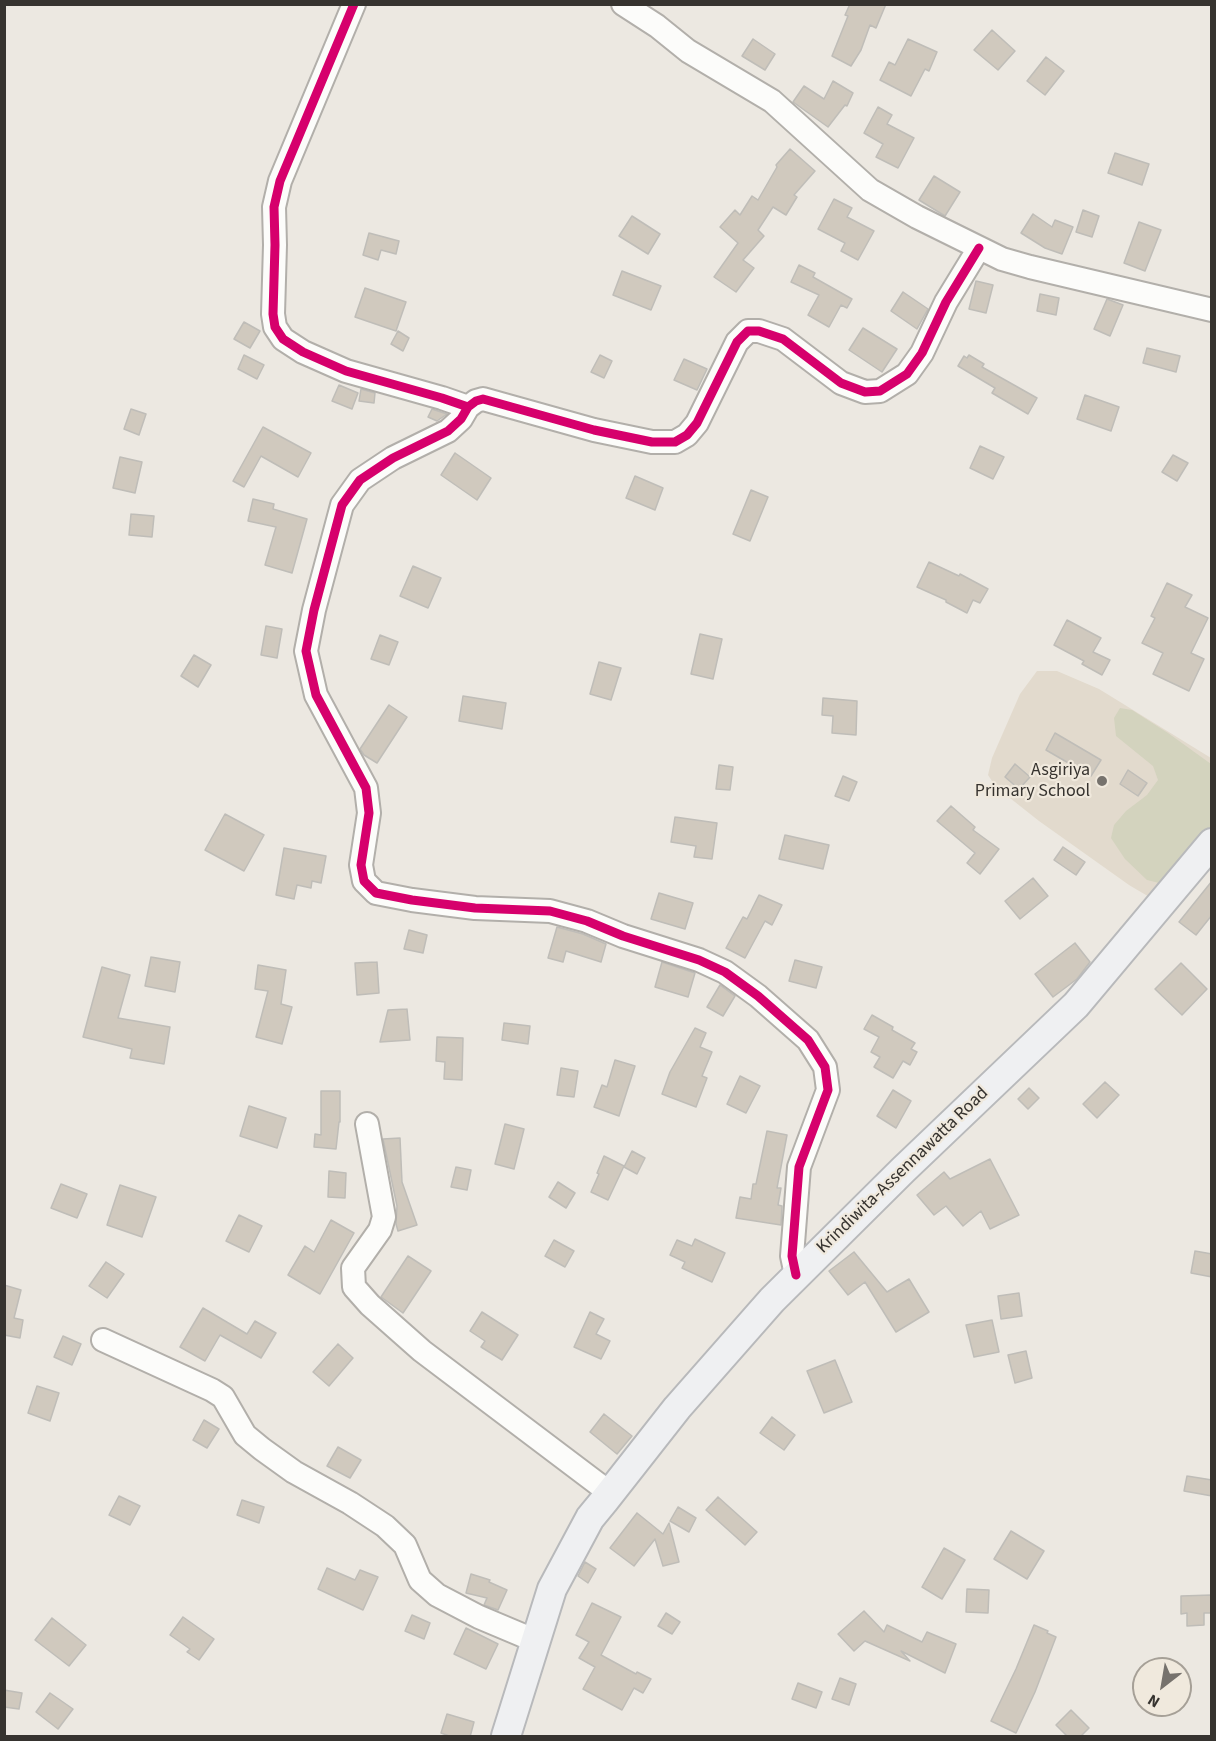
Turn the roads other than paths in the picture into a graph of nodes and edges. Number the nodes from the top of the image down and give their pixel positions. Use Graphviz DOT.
graph roads {
  1 [pos="354,4"];
  2 [pos="623,4"];
  3 [pos="979,248"];
  4 [pos="1212,310"];
  5 [pos="468,407"];
  6 [pos="1212,843"];
  7 [pos="367,1124"];
  8 [pos="796,1275"];
  9 [pos="103,1340"];
  10 [pos="610,1493"];
  11 [pos="536,1641"];
  12 [pos="506,1737"];
  1 -- 5 [label="street"];
  2 -- 3 [label="street"];
  3 -- 4 [label="street"];
  3 -- 5 [label="street"];
  5 -- 8 [label="street"];
  6 -- 8 [label="main road, Krindiwita-Assennawatta Road"];
  7 -- 10 [label="street"];
  8 -- 10 [label="main road, Krindiwita-Assennawatta Road"];
  9 -- 11 [label="street"];
  10 -- 11 [label="main road, Krindiwita-Assennawatta Road"];
  11 -- 12 [label="main road, Krindiwita-Assennawatta Road"];
}
